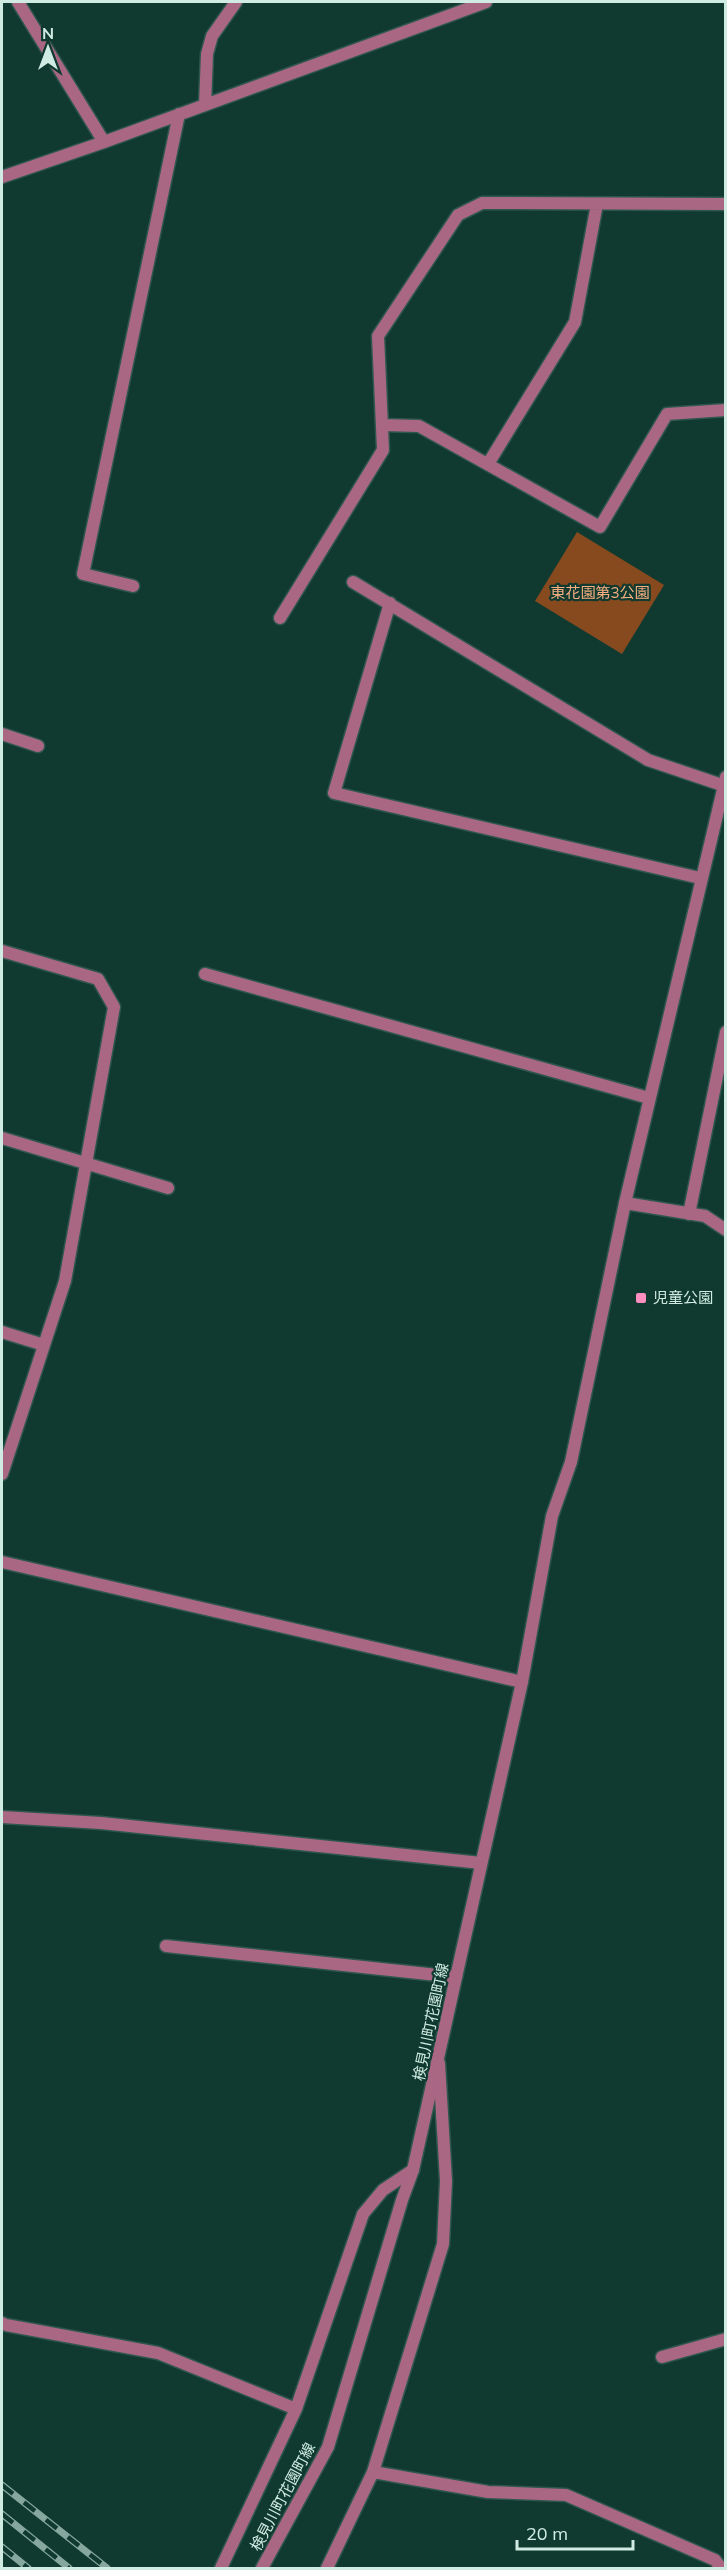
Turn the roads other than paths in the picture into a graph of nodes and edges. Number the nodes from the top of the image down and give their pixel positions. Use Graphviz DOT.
graph roads {
  1 [pos="18,2"];
  2 [pos="236,2"];
  3 [pos="486,2"];
  4 [pos="205,105"];
  5 [pos="179,114"];
  6 [pos="104,142"];
  7 [pos="2,177"];
  8 [pos="597,204"];
  9 [pos="726,204"];
  10 [pos="726,410"];
  11 [pos="382,425"];
  12 [pos="488,464"];
  13 [pos="353,582"];
  14 [pos="133,586"];
  15 [pos="390,603"];
  16 [pos="280,618"];
  17 [pos="2,734"];
  18 [pos="38,746"];
  19 [pos="724,781"];
  20 [pos="700,878"];
  21 [pos="2,951"];
  22 [pos="205,974"];
  23 [pos="726,1032"];
  24 [pos="649,1098"];
  25 [pos="2,1138"];
  26 [pos="85,1163"];
  27 [pos="168,1188"];
  28 [pos="624,1203"];
  29 [pos="689,1214"];
  30 [pos="726,1230"];
  31 [pos="2,1332"];
  32 [pos="44,1345"];
  33 [pos="2,1474"];
  34 [pos="2,1563"];
  35 [pos="522,1682"];
  36 [pos="2,1817"];
  37 [pos="481,1863"];
  38 [pos="166,1946"];
  39 [pos="456,1977"];
  40 [pos="438,2061"];
  41 [pos="413,2170"];
  42 [pos="2,2323"];
  43 [pos="726,2339"];
  44 [pos="662,2357"];
  45 [pos="296,2409"];
  46 [pos="373,2472"];
  47 [pos="221,2568"];
  48 [pos="262,2568"];
  49 [pos="328,2568"];
  50 [pos="721,2568"];
  1 -- 6 [label="street"];
  2 -- 4 [label="street"];
  3 -- 4 [label="street"];
  4 -- 5 [label="street"];
  5 -- 6 [label="street"];
  5 -- 14 [label="street"];
  6 -- 7 [label="street"];
  8 -- 9 [label="street"];
  8 -- 11 [label="street"];
  8 -- 12 [label="street"];
  10 -- 12 [label="street"];
  11 -- 12 [label="street"];
  11 -- 16 [label="street"];
  13 -- 15 [label="street"];
  15 -- 19 [label="street"];
  15 -- 20 [label="street"];
  17 -- 18 [label="street"];
  19 -- 20 [label="street, 検見川町花園町線"];
  20 -- 24 [label="street, 検見川町花園町線"];
  21 -- 26 [label="street"];
  22 -- 24 [label="street"];
  23 -- 29 [label="street"];
  24 -- 28 [label="street, 検見川町花園町線"];
  25 -- 26 [label="street"];
  26 -- 27 [label="street"];
  26 -- 32 [label="street"];
  28 -- 29 [label="street"];
  28 -- 35 [label="street, 検見川町花園町線"];
  29 -- 30 [label="street"];
  31 -- 32 [label="street"];
  32 -- 33 [label="street"];
  34 -- 35 [label="street"];
  35 -- 37 [label="street, 検見川町花園町線"];
  36 -- 37 [label="street"];
  37 -- 39 [label="street, 検見川町花園町線"];
  38 -- 39 [label="street"];
  39 -- 40 [label="street, 検見川町花園町線"];
  40 -- 41 [label="street, 検見川町花園町線"];
  40 -- 46 [label="street"];
  41 -- 45 [label="street"];
  41 -- 48 [label="street, 検見川町花園町線"];
  42 -- 45 [label="street"];
  43 -- 44 [label="street"];
  45 -- 47 [label="street"];
  46 -- 49 [label="street"];
  46 -- 50 [label="street"];
}
